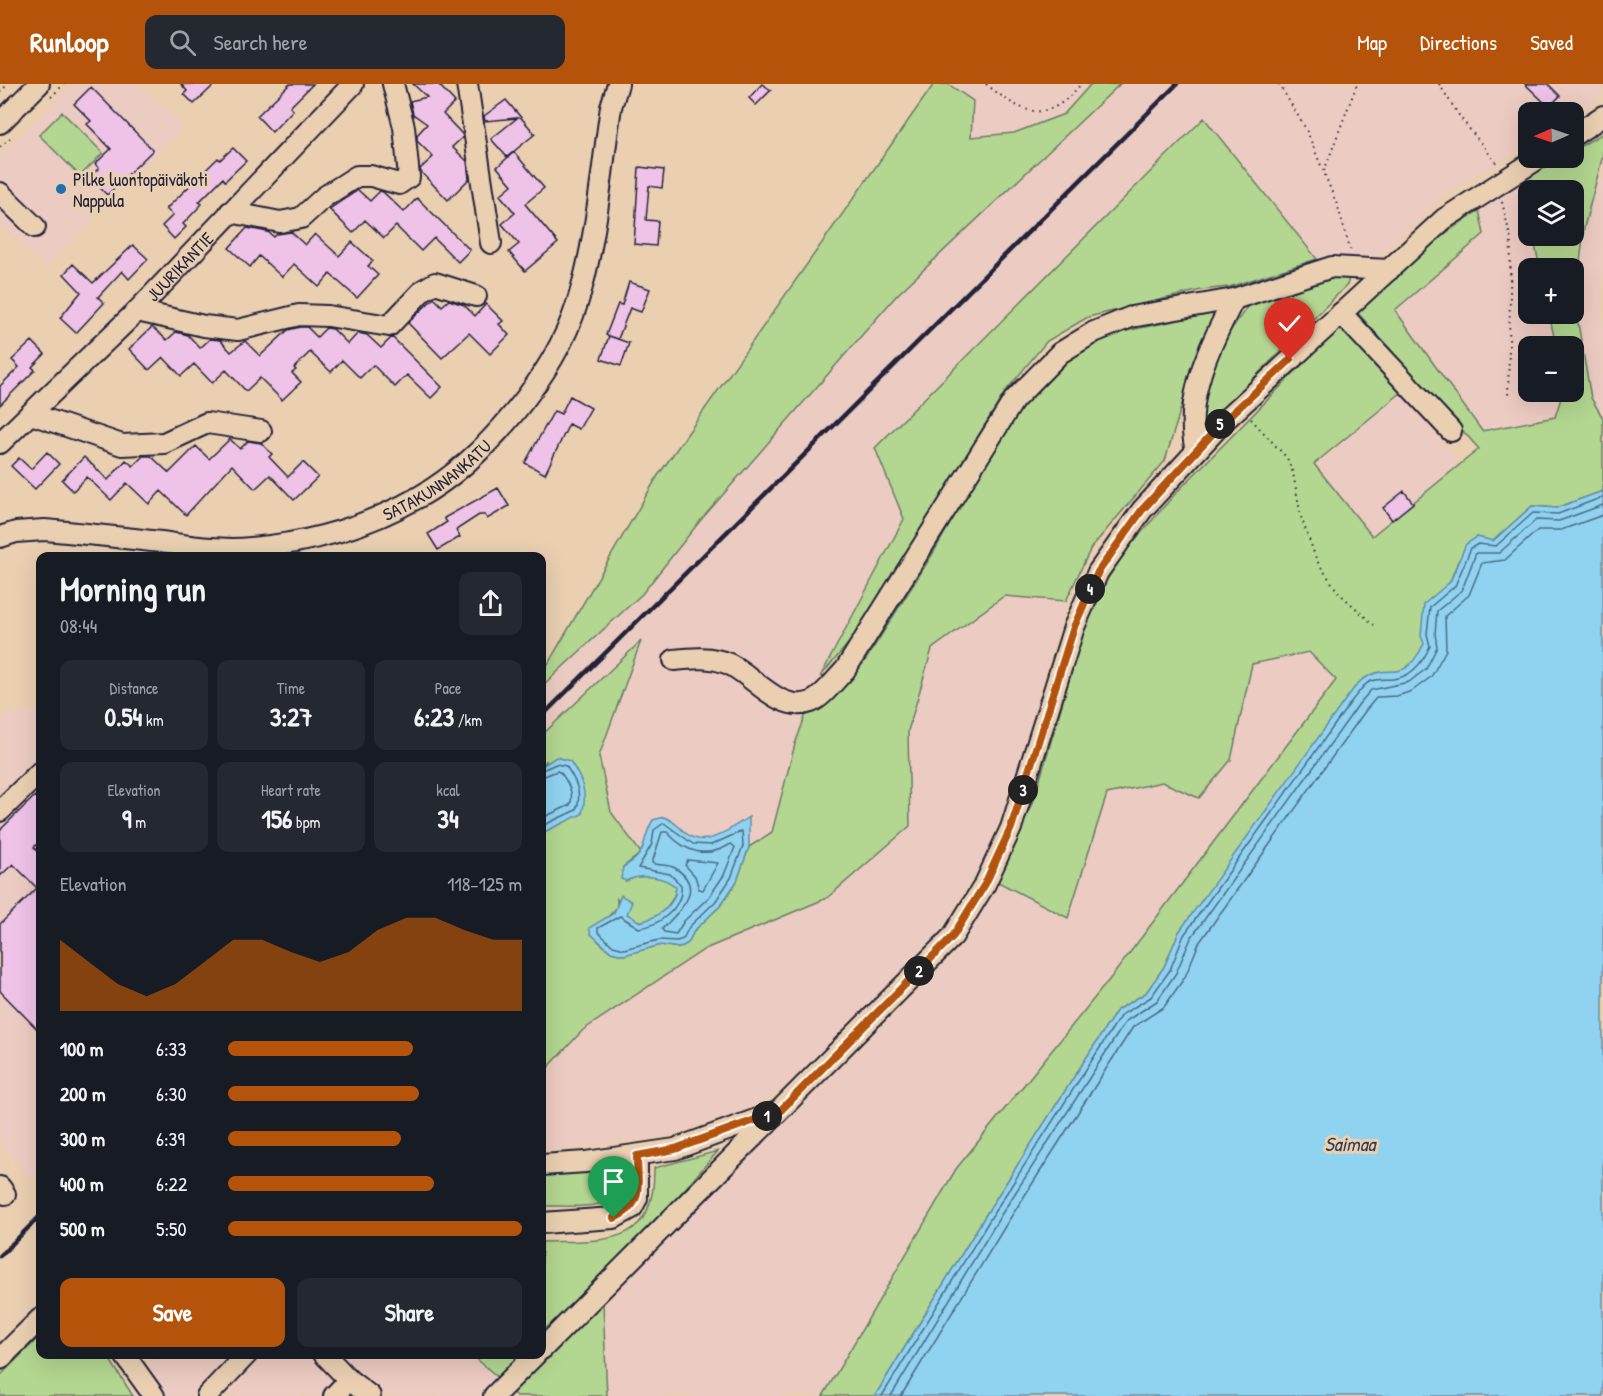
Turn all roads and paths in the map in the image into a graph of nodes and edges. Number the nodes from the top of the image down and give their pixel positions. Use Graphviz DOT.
graph roads {
  1 [pos="8,84"];
  2 [pos="39,84"];
  3 [pos="353,84"];
  4 [pos="393,84"];
  5 [pos="467,84"];
  6 [pos="618,84"];
  7 [pos="986,84"];
  8 [pos="1081,84"];
  9 [pos="1279,84"];
  10 [pos="1357,84"];
  11 [pos="1439,84"];
  12 [pos="0,92"];
  13 [pos="1603,116"];
  14 [pos="0,123"];
  15 [pos="1584,128"];
  16 [pos="1523,168"];
  17 [pos="1324,172"];
  18 [pos="1502,181"];
  19 [pos="0,193"];
  20 [pos="231,212"];
  21 [pos="35,227"];
  22 [pos="491,243"];
  23 [pos="1355,267"];
  24 [pos="1389,270"];
  25 [pos="476,296"];
  26 [pos="1234,299"];
  27 [pos="137,311"];
  28 [pos="1341,313"];
  29 [pos="1508,399"];
  30 [pos="1239,406"];
  31 [pos="31,414"];
  32 [pos="261,431"];
  33 [pos="1451,431"];
  34 [pos="0,443"];
  35 [pos="1196,451"];
  36 [pos="0,537"];
  37 [pos="1374,625"];
  38 [pos="674,660"];
  39 [pos="36,776"];
  40 [pos="0,811"];
  41 [pos="780,1111"];
  42 [pos="637,1156"];
  43 [pos="546,1165"];
  44 [pos="546,1223"];
  45 [pos="36,1322"];
  46 [pos="546,1345"];
  47 [pos="0,1359"];
  48 [pos="128,1359"];
  49 [pos="242,1359"];
  50 [pos="329,1359"];
  51 [pos="531,1359"];
  52 [pos="349,1380"];
  53 [pos="154,1396"];
  54 [pos="207,1396"];
  55 [pos="334,1396"];
  56 [pos="370,1396"];
  57 [pos="494,1396"];
  1 -- 12 [label="path"];
  2 -- 14 [label="street"];
  3 -- 20 [label="street, JUURIKANTIE"];
  4 -- 20 [label="street"];
  5 -- 22 [label="street"];
  6 -- 36 [label="street, SATAKUNNANKATU"];
  7 -- 8 [label="path"];
  9 -- 17 [label="path"];
  10 -- 17 [label="path"];
  11 -- 18 [label="path"];
  13 -- 15 [label="street"];
  16 -- 18 [label="street"];
  17 -- 23 [label="path"];
  18 -- 24 [label="street"];
  18 -- 29 [label="path"];
  19 -- 21 [label="street"];
  20 -- 27 [label="street, JUURIKANTIE"];
  23 -- 24 [label="street"];
  23 -- 26 [label="street"];
  24 -- 28 [label="street"];
  25 -- 27 [label="street"];
  26 -- 35 [label="street"];
  26 -- 38 [label="street"];
  27 -- 31 [label="street, JUURIKANTIE"];
  28 -- 30 [label="street"];
  28 -- 33 [label="street"];
  30 -- 35 [label="street"];
  30 -- 37 [label="path"];
  31 -- 32 [label="street"];
  31 -- 34 [label="street, JUURIKANTIE"];
  35 -- 41 [label="street"];
  39 -- 40 [label="street"];
  41 -- 42 [label="street"];
  41 -- 46 [label="street"];
  42 -- 43 [label="street"];
  42 -- 44 [label="street"];
  45 -- 47 [label="street"];
  48 -- 53 [label="street"];
  49 -- 54 [label="street"];
  50 -- 52 [label="street"];
  51 -- 57 [label="street"];
  52 -- 55 [label="street"];
  52 -- 56 [label="street"];
}
